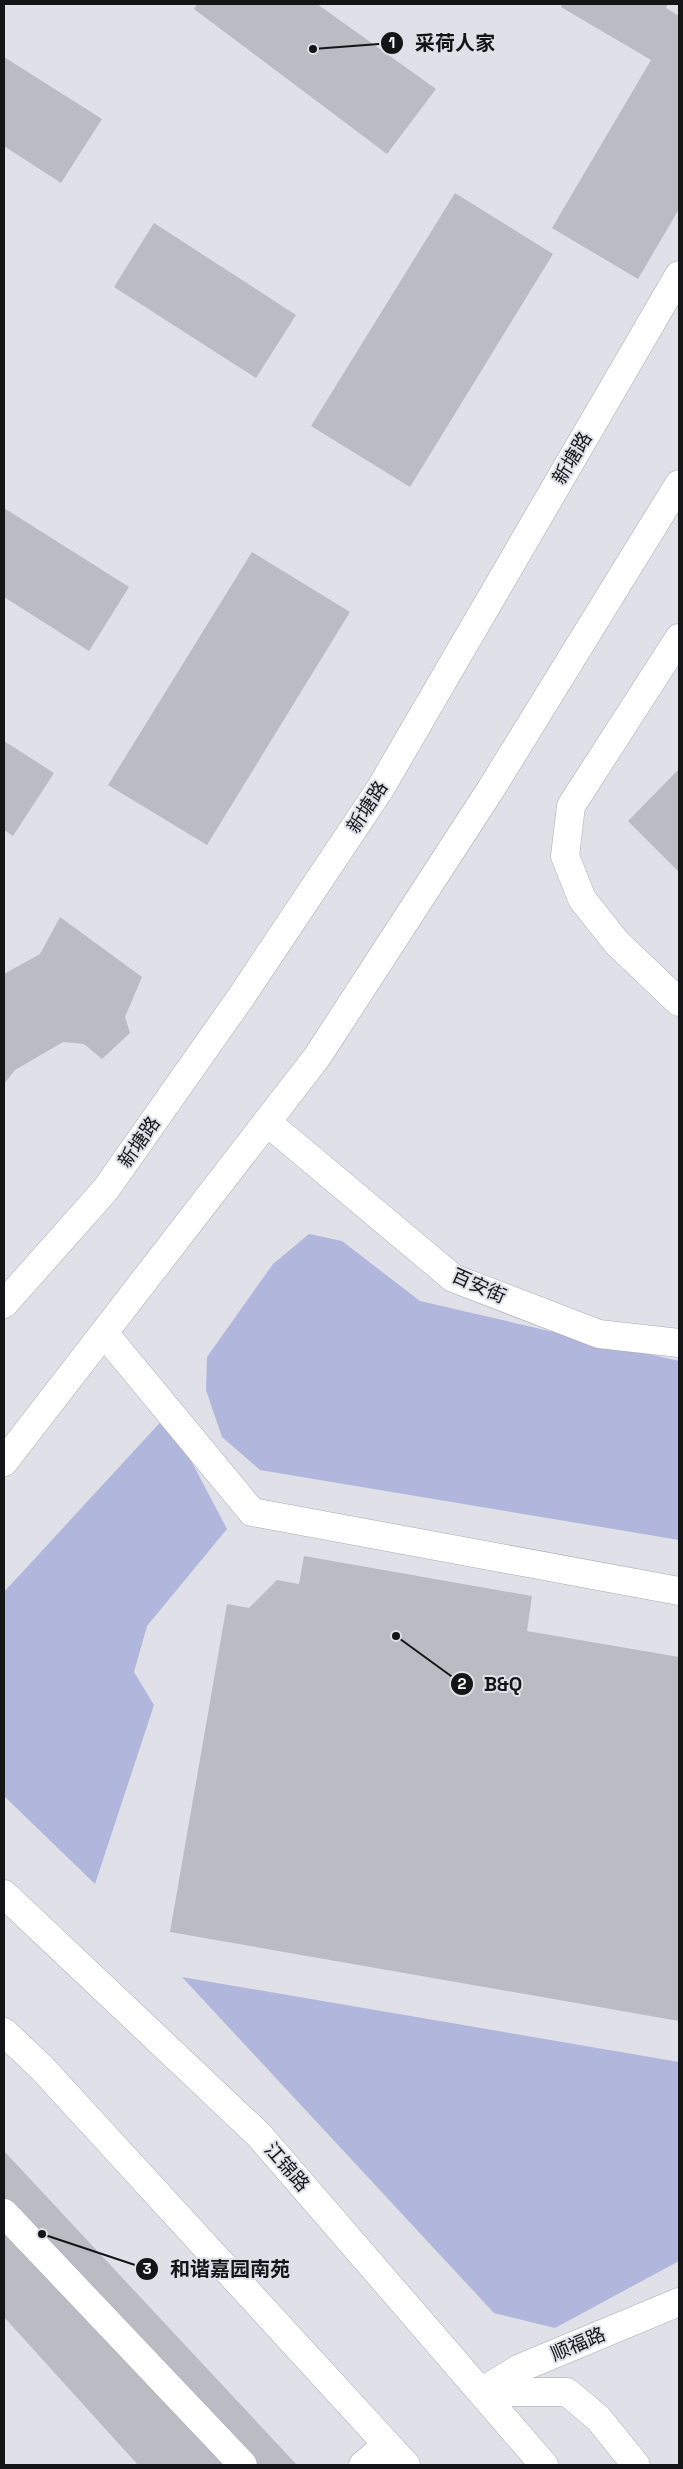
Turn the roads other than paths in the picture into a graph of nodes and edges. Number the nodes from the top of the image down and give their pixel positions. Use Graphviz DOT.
graph roads {
  1 [pos="679,275"];
  2 [pos="679,484"];
  3 [pos="679,638"];
  4 [pos="679,1002"];
  5 [pos="267,1122"];
  6 [pos="4,1304"];
  7 [pos="104,1333"];
  8 [pos="679,1342"];
  9 [pos="4,1462"];
  10 [pos="679,1592"];
  11 [pos="4,1894"];
  12 [pos="4,2032"];
  13 [pos="4,2214"];
  14 [pos="679,2302"];
  15 [pos="481,2392"];
  16 [pos="387,2444"];
  17 [pos="243,2465"];
  18 [pos="364,2465"];
  19 [pos="406,2465"];
  20 [pos="544,2465"];
  21 [pos="636,2465"];
  1 -- 6 [label="main road, 新塘路"];
  2 -- 5 [label="main road"];
  3 -- 4 [label="main road"];
  5 -- 7 [label="main road"];
  5 -- 8 [label="main road, 百安街"];
  7 -- 9 [label="main road"];
  7 -- 10 [label="main road"];
  11 -- 15 [label="main road, 江锦路"];
  12 -- 16 [label="main road"];
  13 -- 17 [label="main road"];
  14 -- 15 [label="main road, 顺福路"];
  15 -- 20 [label="main road, 江锦路"];
  15 -- 21 [label="main road"];
  16 -- 18 [label="main road"];
  16 -- 19 [label="main road"];
}
